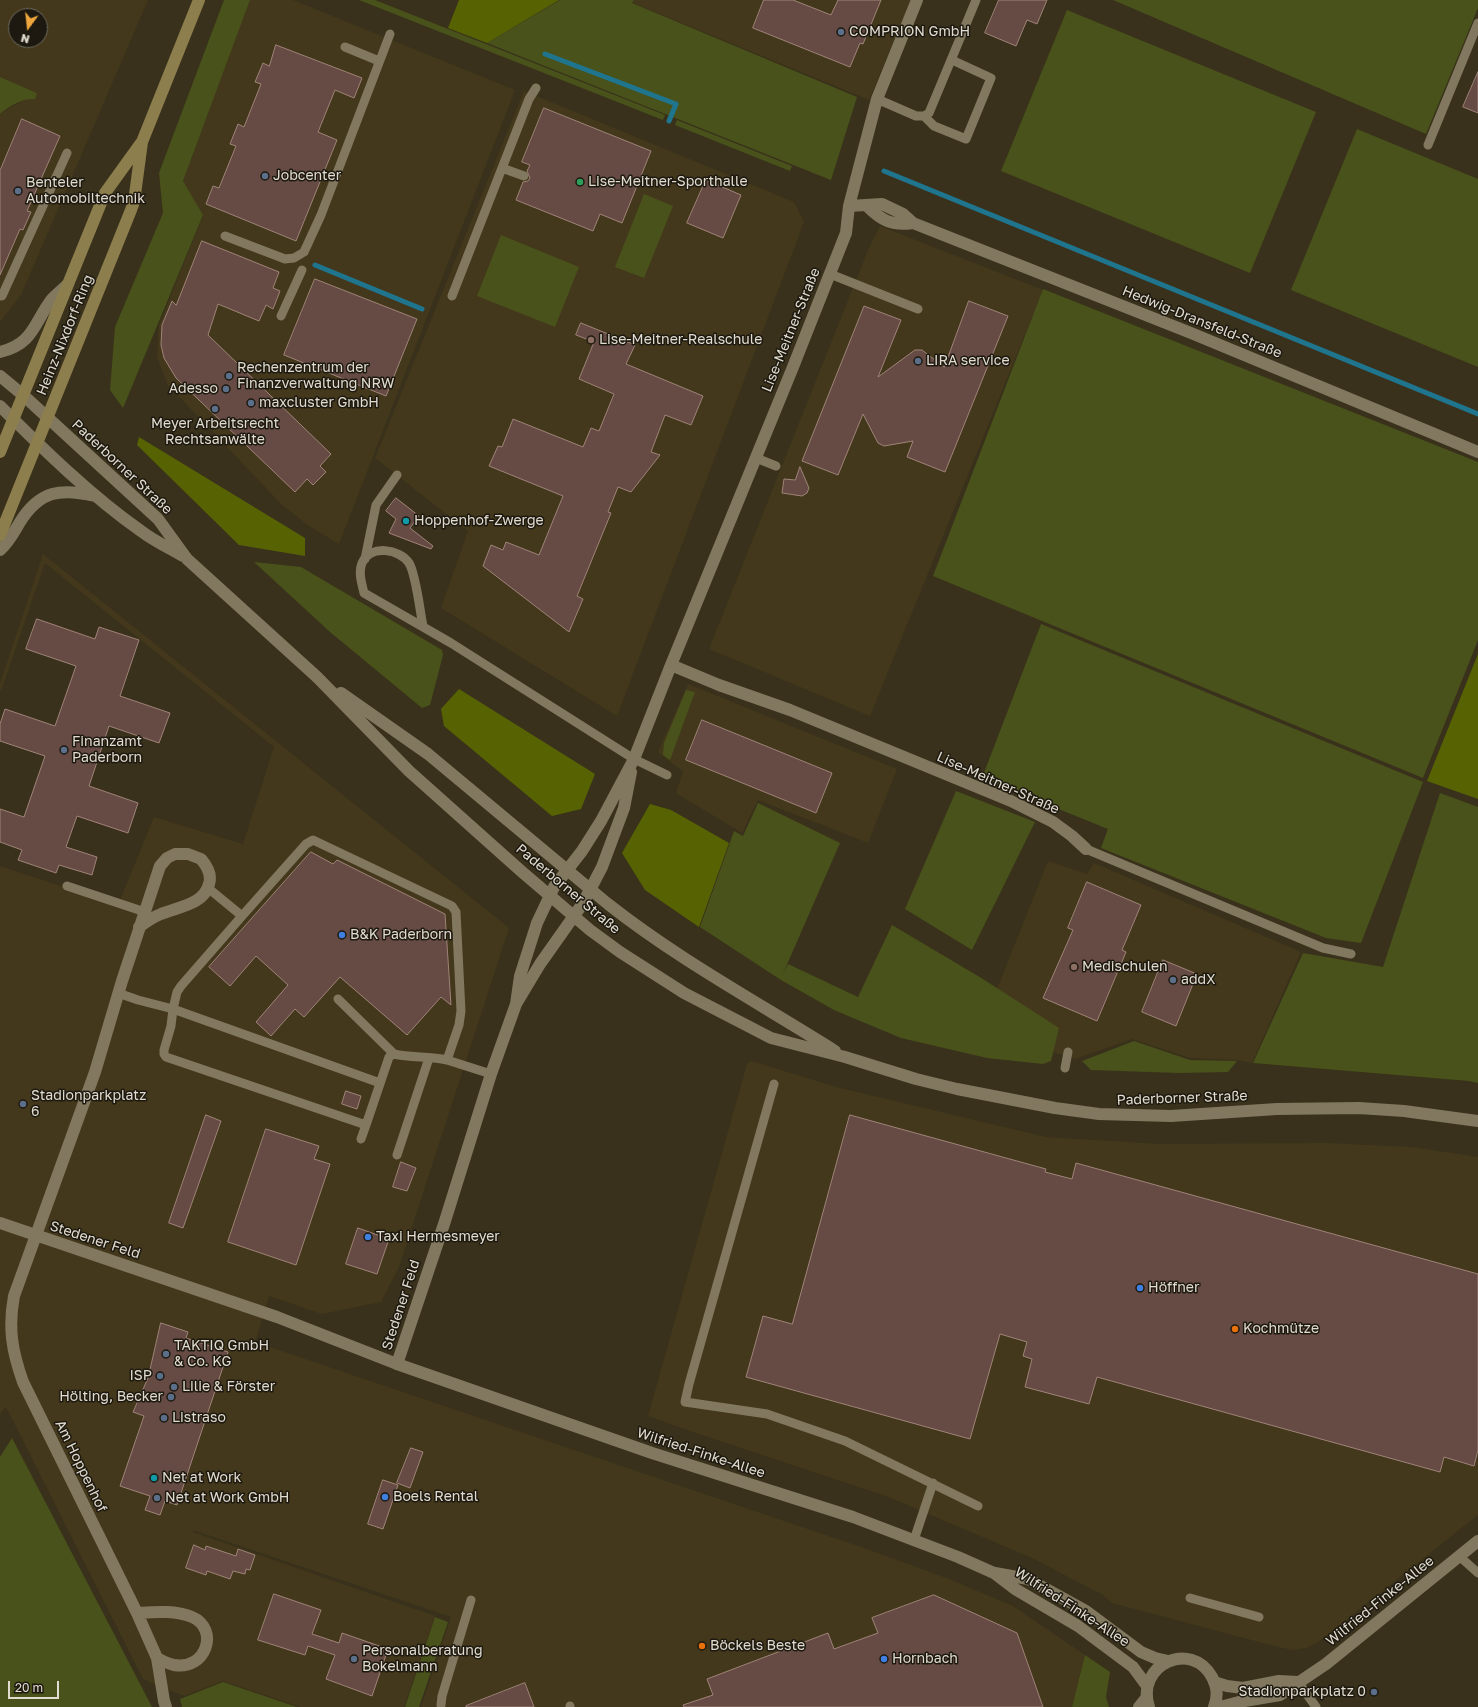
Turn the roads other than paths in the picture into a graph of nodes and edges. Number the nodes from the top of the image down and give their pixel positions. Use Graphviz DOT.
graph roads {
  1 [pos="199,0"];
  2 [pos="917,0"];
  3 [pos="976,0"];
  4 [pos="1478,23"];
  5 [pos="390,34"];
  6 [pos="345,47"];
  7 [pos="952,60"];
  8 [pos="379,61"];
  9 [pos="536,88"];
  10 [pos="876,99"];
  11 [pos="924,116"];
  12 [pos="142,142"];
  13 [pos="1428,145"];
  14 [pos="67,153"];
  15 [pos="502,168"];
  16 [pos="524,176"];
  17 [pos="850,206"];
  18 [pos="225,236"];
  19 [pos="302,270"];
  20 [pos="830,274"];
  21 [pos="68,284"];
  22 [pos="0,296"];
  23 [pos="452,296"];
  24 [pos="918,309"];
  25 [pos="281,316"];
  26 [pos="0,352"];
  27 [pos="0,376"];
  28 [pos="23,395"];
  29 [pos="0,406"];
  30 [pos="48,418"];
  31 [pos="13,419"];
  32 [pos="37,443"];
  33 [pos="0,452"];
  34 [pos="1478,452"];
  35 [pos="756,458"];
  36 [pos="776,466"];
  37 [pos="397,475"];
  38 [pos="97,496"];
  39 [pos="0,535"];
  40 [pos="0,550"];
  41 [pos="187,559"];
  42 [pos="365,559"];
  43 [pos="423,626"];
  44 [pos="671,665"];
  45 [pos="317,677"];
  46 [pos="634,759"];
  47 [pos="667,775"];
  48 [pos="1086,849"];
  49 [pos="567,870"];
  50 [pos="67,886"];
  51 [pos="208,888"];
  52 [pos="590,890"];
  53 [pos="549,895"];
  54 [pos="145,912"];
  55 [pos="242,916"];
  56 [pos="574,916"];
  57 [pos="140,927"];
  58 [pos="1351,954"];
  59 [pos="118,993"];
  60 [pos="338,999"];
  61 [pos="516,1004"];
  62 [pos="173,1009"];
  63 [pos="1068,1052"];
  64 [pos="394,1054"];
  65 [pos="845,1057"];
  66 [pos="429,1058"];
  67 [pos="447,1060"];
  68 [pos="1065,1068"];
  69 [pos="491,1074"];
  70 [pos="380,1083"];
  71 [pos="774,1084"];
  72 [pos="1478,1121"];
  73 [pos="366,1124"];
  74 [pos="361,1139"];
  75 [pos="397,1155"];
  76 [pos="0,1224"];
  77 [pos="36,1236"];
  78 [pos="397,1364"];
  79 [pos="933,1482"];
  80 [pos="978,1506"];
  81 [pos="914,1540"];
  82 [pos="1478,1541"];
  83 [pos="1459,1556"];
  84 [pos="994,1573"];
  85 [pos="1478,1573"];
  86 [pos="1190,1598"];
  87 [pos="471,1600"];
  88 [pos="137,1613"];
  89 [pos="1259,1617"];
  90 [pos="157,1658"];
  91 [pos="1168,1661"];
  92 [pos="1214,1682"];
  93 [pos="1298,1682"];
  94 [pos="1148,1697"];
  95 [pos="441,1705"];
  96 [pos="166,1707"];
  97 [pos="1139,1707"];
  98 [pos="1214,1707"];
  99 [pos="1220,1707"];
  100 [pos="1316,1707"];
  1 -- 12 [label="main road, Heinz-Nixdorf-Ring"];
  2 -- 10 [label="street, Lise-Meitner-Straße"];
  3 -- 7 [label="lane"];
  4 -- 13 [label="lane"];
  5 -- 8 [label="lane"];
  6 -- 8 [label="lane"];
  7 -- 11 [label="lane"];
  7 -- 11 [label="lane"];
  8 -- 18 [label="lane"];
  9 -- 15 [label="lane"];
  10 -- 11 [label="lane"];
  10 -- 17 [label="street, Lise-Meitner-Straße"];
  12 -- 21 [label="main road, Heinz-Nixdorf-Ring"];
  12 -- 30 [label="main road, Heinz-Nixdorf-Ring"];
  14 -- 22 [label="lane"];
  15 -- 16 [label="lane"];
  15 -- 23 [label="lane"];
  17 -- 20 [label="street, Lise-Meitner-Straße"];
  17 -- 34 [label="street, Hedwig-Dransfeld-Straße"];
  19 -- 25 [label="lane"];
  20 -- 24 [label="lane"];
  20 -- 35 [label="street, Lise-Meitner-Straße"];
  21 -- 26 [label="street"];
  21 -- 28 [label="main road, Heinz-Nixdorf-Ring"];
  27 -- 28 [label="street, Paderborner Straße"];
  28 -- 30 [label="street, Paderborner Straße"];
  28 -- 31 [label="main road, Heinz-Nixdorf-Ring"];
  29 -- 31 [label="street, Paderborner Straße"];
  30 -- 32 [label="main road, Heinz-Nixdorf-Ring"];
  30 -- 41 [label="street, Paderborner Straße"];
  31 -- 32 [label="street, Paderborner Straße"];
  31 -- 33 [label="main road, Heinz-Nixdorf-Ring"];
  32 -- 38 [label="street, Paderborner Straße"];
  32 -- 39 [label="main road, Heinz-Nixdorf-Ring"];
  35 -- 36 [label="lane"];
  35 -- 44 [label="street, Lise-Meitner-Straße"];
  37 -- 42 [label="lane"];
  38 -- 40 [label="street"];
  38 -- 41 [label="street, Paderborner Straße"];
  41 -- 45 [label="street, Paderborner Straße"];
  42 -- 43 [label="lane"];
  42 -- 43 [label="lane"];
  43 -- 46 [label="lane"];
  44 -- 46 [label="street, Lise-Meitner-Straße"];
  44 -- 48 [label="street, Lise-Meitner-Straße"];
  45 -- 49 [label="street, Paderborner Straße"];
  45 -- 53 [label="street, Paderborner Straße"];
  46 -- 47 [label="lane"];
  46 -- 49 [label="street, Lise-Meitner-Straße"];
  46 -- 52 [label="street, Lise-Meitner-Straße"];
  48 -- 58 [label="lane, Lise-Meitner-Straße"];
  49 -- 52 [label="street, Paderborner Straße"];
  49 -- 53 [label="street, Stedener Feld"];
  50 -- 54 [label="lane"];
  51 -- 54 [label="street, Stedener Feld"];
  51 -- 55 [label="lane"];
  51 -- 57 [label="street"];
  52 -- 56 [label="street, Lise-Meitner-Straße"];
  52 -- 65 [label="street, Paderborner Straße"];
  53 -- 56 [label="street, Paderborner Straße"];
  53 -- 61 [label="street, Stedener Feld"];
  54 -- 57 [label="street, Stedener Feld"];
  55 -- 62 [label="lane"];
  55 -- 67 [label="lane"];
  56 -- 61 [label="street, Stedener Feld"];
  56 -- 65 [label="street, Paderborner Straße"];
  57 -- 59 [label="street, Stedener Feld"];
  59 -- 62 [label="lane"];
  59 -- 77 [label="street, Stedener Feld"];
  60 -- 64 [label="lane"];
  61 -- 69 [label="street, Stedener Feld"];
  62 -- 70 [label="lane"];
  62 -- 73 [label="lane"];
  63 -- 68 [label="lane"];
  64 -- 66 [label="lane"];
  64 -- 70 [label="lane"];
  65 -- 72 [label="street, Paderborner Straße"];
  66 -- 67 [label="lane"];
  66 -- 75 [label="lane"];
  67 -- 69 [label="lane"];
  69 -- 78 [label="street, Stedener Feld"];
  70 -- 73 [label="lane"];
  71 -- 79 [label="lane"];
  73 -- 74 [label="lane"];
  76 -- 77 [label="street, Stedener Feld"];
  77 -- 78 [label="street, Stedener Feld"];
  77 -- 88 [label="street, Am Hoppenhof"];
  78 -- 81 [label="street, Wilfried-Finke-Allee"];
  79 -- 80 [label="lane"];
  79 -- 81 [label="lane"];
  81 -- 84 [label="street, Wilfried-Finke-Allee"];
  82 -- 83 [label="street, Wilfried-Finke-Allee"];
  83 -- 85 [label="lane"];
  83 -- 93 [label="street, Wilfried-Finke-Allee"];
  84 -- 91 [label="street, Wilfried-Finke-Allee"];
  84 -- 94 [label="street, Wilfried-Finke-Allee"];
  86 -- 89 [label="lane"];
  87 -- 95 [label="lane"];
  88 -- 90 [label="street, Am Hoppenhof"];
  88 -- 90 [label="street"];
  90 -- 96 [label="street, Am Hoppenhof"];
  91 -- 92 [label="street"];
  91 -- 94 [label="street"];
  92 -- 93 [label="street"];
  92 -- 98 [label="street"];
  93 -- 99 [label="street, Wilfried-Finke-Allee"];
  93 -- 100 [label="lane"];
  94 -- 97 [label="street"];
}
